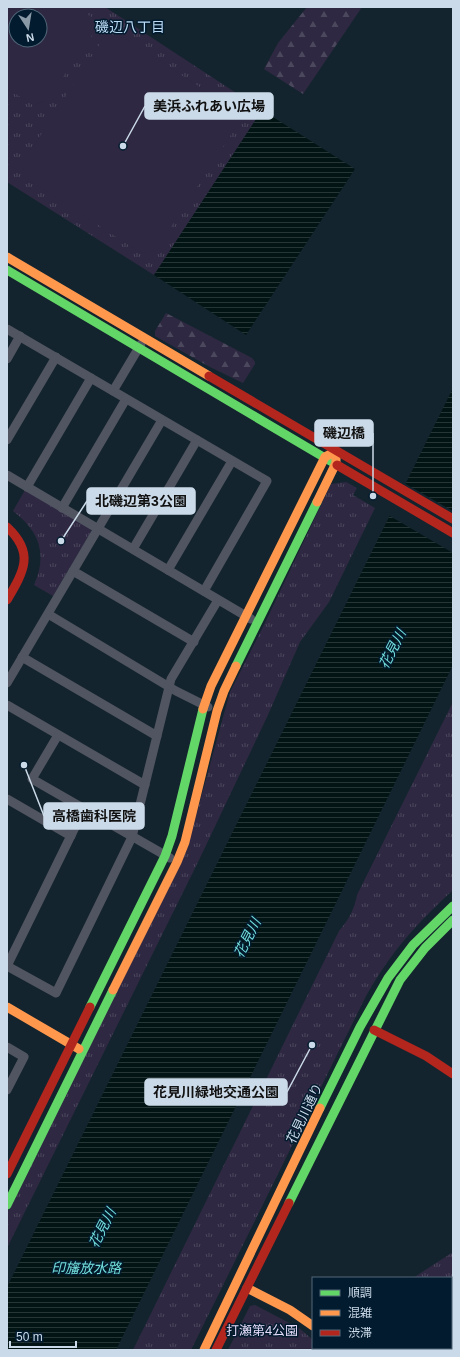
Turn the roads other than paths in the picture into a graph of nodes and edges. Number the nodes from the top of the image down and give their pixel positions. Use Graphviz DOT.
graph roads {
  1 [pos="7,257"];
  2 [pos="7,270"];
  3 [pos="7,329"];
  4 [pos="20,336"];
  5 [pos="144,338"];
  6 [pos="138,347"];
  7 [pos="56,357"];
  8 [pos="7,359"];
  9 [pos="91,378"];
  10 [pos="113,391"];
  11 [pos="126,399"];
  12 [pos="162,420"];
  13 [pos="7,440"];
  14 [pos="197,440"];
  15 [pos="336,450"];
  16 [pos="325,457"];
  17 [pos="232,461"];
  18 [pos="336,463"];
  19 [pos="7,475"];
  20 [pos="27,487"];
  21 [pos="62,508"];
  22 [pos="453,519"];
  23 [pos="7,527"];
  24 [pos="98,529"];
  25 [pos="453,533"];
  26 [pos="132,549"];
  27 [pos="168,570"];
  28 [pos="74,571"];
  29 [pos="204,591"];
  30 [pos="7,600"];
  31 [pos="218,600"];
  32 [pos="48,614"];
  33 [pos="246,616"];
  34 [pos="257,623"];
  35 [pos="194,642"];
  36 [pos="22,657"];
  37 [pos="7,683"];
  38 [pos="169,687"];
  39 [pos="7,704"];
  40 [pos="204,706"];
  41 [pos="217,711"];
  42 [pos="58,735"];
  43 [pos="157,736"];
  44 [pos="145,785"];
  45 [pos="7,799"];
  46 [pos="84,809"];
  47 [pos="71,836"];
  48 [pos="132,837"];
  49 [pos="165,856"];
  50 [pos="177,862"];
  51 [pos="453,906"];
  52 [pos="453,920"];
  53 [pos="7,966"];
  54 [pos="7,1007"];
  55 [pos="374,1030"];
  56 [pos="71,1045"];
  57 [pos="7,1047"];
  58 [pos="84,1052"];
  59 [pos="453,1074"];
  60 [pos="7,1090"];
  61 [pos="9,1164"];
  62 [pos="24,1171"];
  63 [pos="7,1174"];
  64 [pos="7,1205"];
  65 [pos="246,1288"];
  66 [pos="312,1325"];
  67 [pos="204,1350"];
  68 [pos="216,1350"];
  1 -- 5 [label="street"];
  2 -- 6 [label="street"];
  3 -- 4 [label="street"];
  4 -- 7 [label="street"];
  4 -- 8 [label="street"];
  5 -- 6 [label="street"];
  5 -- 15 [label="street"];
  6 -- 10 [label="street"];
  6 -- 16 [label="street"];
  7 -- 9 [label="street"];
  7 -- 13 [label="street"];
  9 -- 10 [label="street"];
  9 -- 20 [label="street"];
  10 -- 11 [label="street"];
  11 -- 12 [label="street"];
  11 -- 21 [label="street"];
  12 -- 14 [label="street"];
  12 -- 24 [label="street"];
  14 -- 17 [label="street"];
  14 -- 26 [label="street"];
  15 -- 16 [label="street"];
  15 -- 18 [label="street"];
  15 -- 22 [label="street"];
  16 -- 18 [label="street"];
  16 -- 33 [label="street"];
  17 -- 27 [label="street"];
  17 -- 29 [label="street"];
  18 -- 25 [label="street"];
  18 -- 34 [label="street"];
  19 -- 20 [label="street"];
  20 -- 21 [label="street"];
  21 -- 24 [label="street"];
  23 -- 30 [label="street"];
  24 -- 26 [label="street"];
  24 -- 28 [label="street"];
  26 -- 27 [label="street"];
  27 -- 29 [label="street"];
  28 -- 32 [label="street"];
  28 -- 35 [label="street"];
  29 -- 31 [label="street"];
  31 -- 33 [label="street"];
  31 -- 35 [label="street"];
  32 -- 36 [label="street"];
  32 -- 38 [label="street"];
  33 -- 34 [label="street"];
  33 -- 40 [label="street"];
  34 -- 41 [label="street"];
  35 -- 38 [label="street"];
  36 -- 37 [label="street"];
  36 -- 43 [label="street"];
  38 -- 40 [label="street"];
  38 -- 43 [label="street"];
  39 -- 42 [label="street"];
  40 -- 41 [label="street"];
  40 -- 49 [label="street"];
  41 -- 50 [label="street"];
  42 -- 44 [label="street"];
  42 -- 46 [label="street"];
  43 -- 44 [label="street"];
  44 -- 48 [label="street"];
  45 -- 47 [label="street"];
  46 -- 47 [label="street"];
  46 -- 48 [label="street"];
  47 -- 53 [label="street"];
  48 -- 49 [label="street"];
  48 -- 53 [label="street"];
  49 -- 50 [label="street"];
  49 -- 56 [label="street"];
  50 -- 58 [label="street"];
  51 -- 67 [label="street, 花見川通り"];
  52 -- 55 [label="street, 花見川通り"];
  54 -- 56 [label="street"];
  55 -- 59 [label="street"];
  55 -- 65 [label="street, 花見川通り"];
  56 -- 58 [label="street"];
  56 -- 61 [label="street"];
  57 -- 60 [label="street"];
  58 -- 62 [label="street"];
  61 -- 62 [label="street"];
  61 -- 63 [label="street"];
  62 -- 64 [label="street"];
  65 -- 66 [label="street"];
  65 -- 68 [label="street, 花見川通り"];
}
